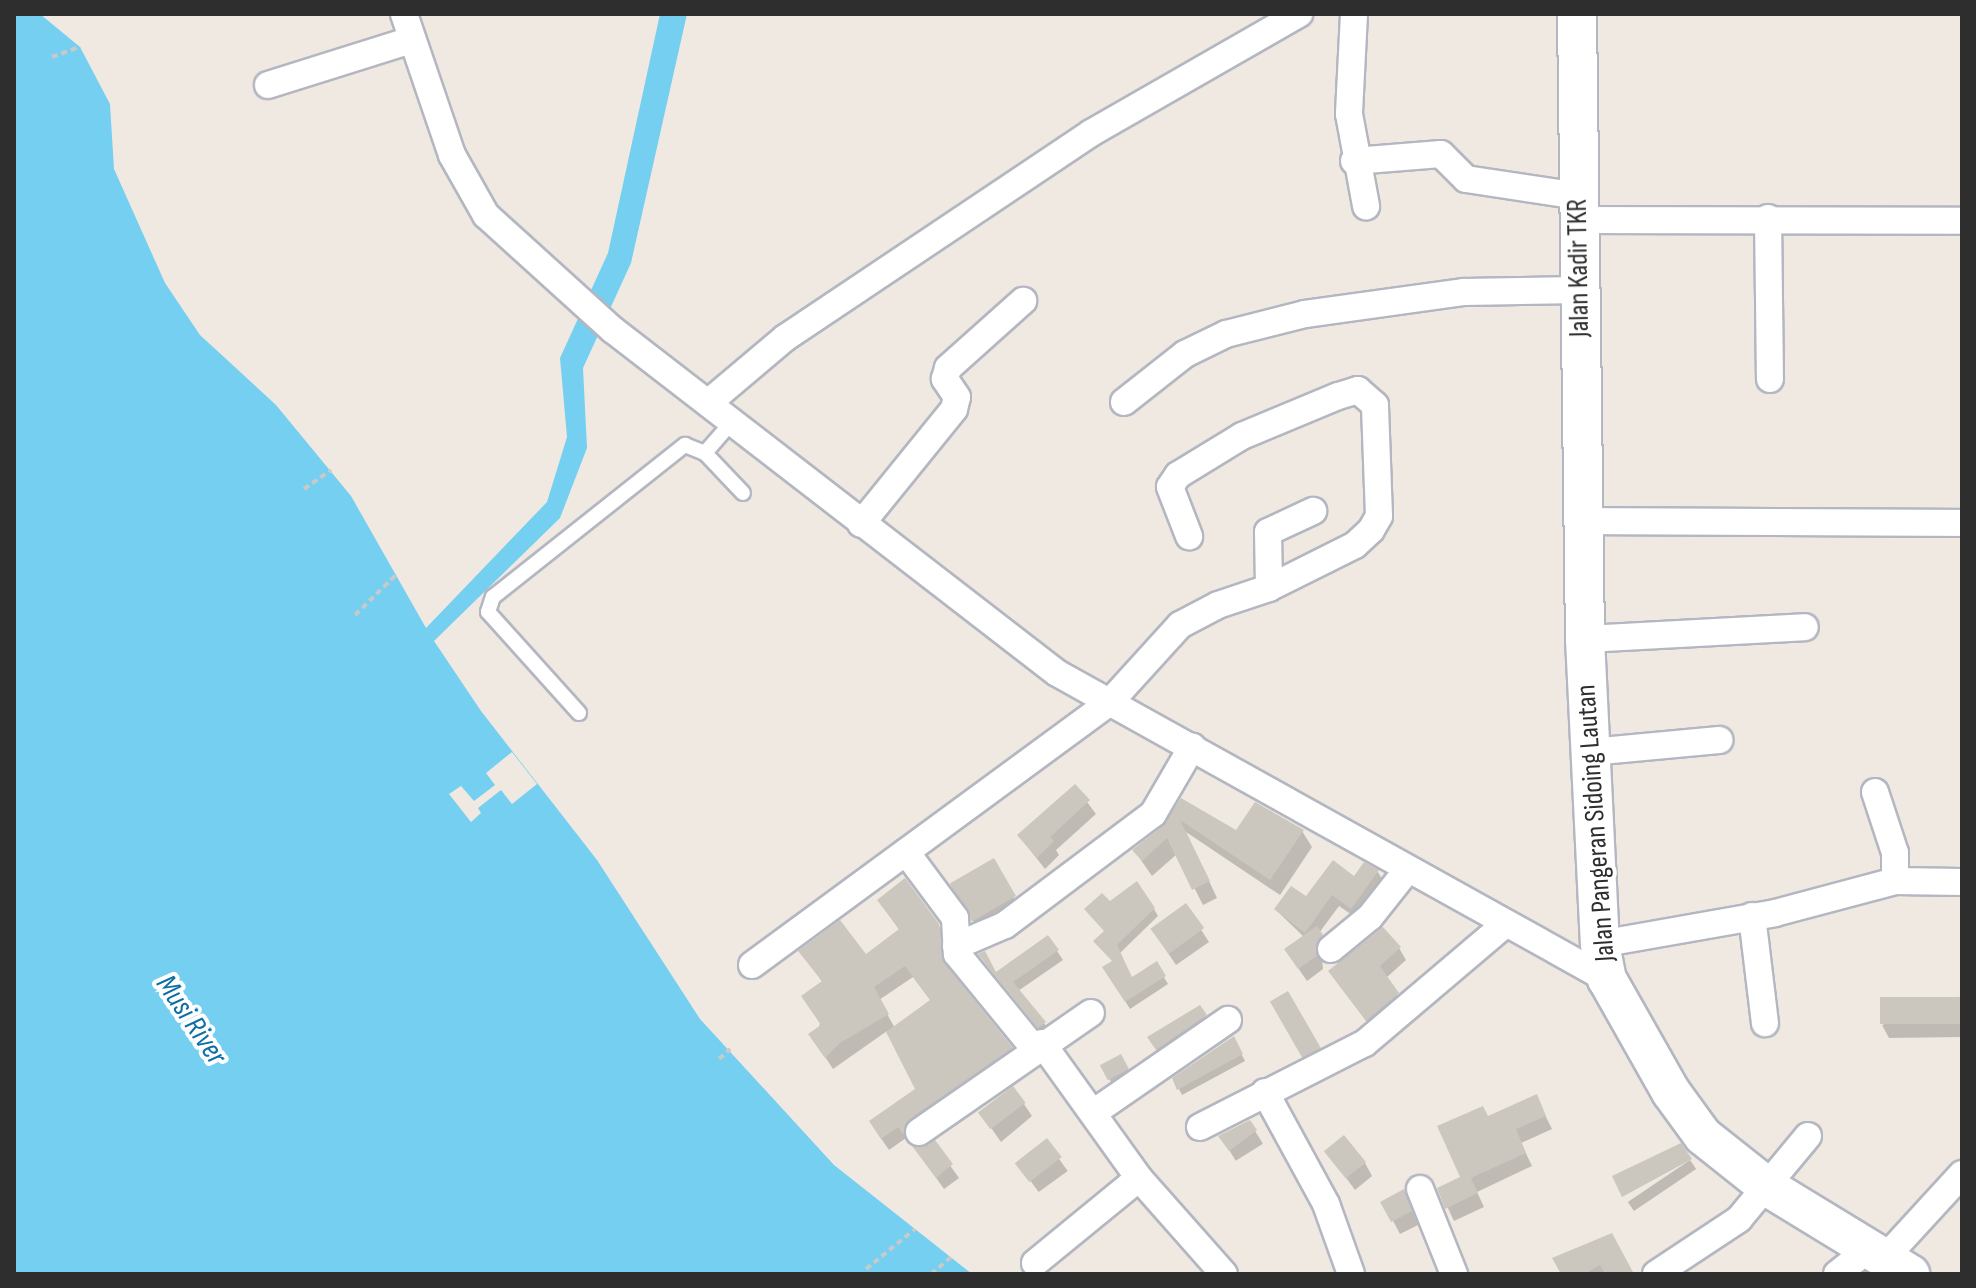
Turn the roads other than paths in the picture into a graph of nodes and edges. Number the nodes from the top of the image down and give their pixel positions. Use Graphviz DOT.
graph roads {
  1 [pos="404,14"];
  2 [pos="1299,14"];
  3 [pos="1354,14"];
  4 [pos="1577,14"];
  5 [pos="412,40"];
  6 [pos="268,85"];
  7 [pos="1354,161"];
  8 [pos="1366,206"];
  9 [pos="1579,208"];
  10 [pos="1768,218"];
  11 [pos="1962,221"];
  12 [pos="1579,290"];
  13 [pos="1023,301"];
  14 [pos="1770,379"];
  15 [pos="1124,402"];
  16 [pos="708,403"];
  17 [pos="731,423"];
  18 [pos="705,453"];
  19 [pos="743,493"];
  20 [pos="1313,511"];
  21 [pos="1584,521"];
  22 [pos="1962,523"];
  23 [pos="861,524"];
  24 [pos="1189,536"];
  25 [pos="1269,588"];
  26 [pos="1805,627"];
  27 [pos="1585,639"];
  28 [pos="1110,702"];
  29 [pos="579,713"];
  30 [pos="1719,740"];
  31 [pos="1192,747"];
  32 [pos="1590,752"];
  33 [pos="1875,792"];
  34 [pos="906,852"];
  35 [pos="1408,869"];
  36 [pos="1895,881"];
  37 [pos="1962,882"];
  38 [pos="1752,916"];
  39 [pos="1504,925"];
  40 [pos="956,946"];
  41 [pos="1331,949"];
  42 [pos="1604,962"];
  43 [pos="752,965"];
  44 [pos="1091,1013"];
  45 [pos="1228,1020"];
  46 [pos="1765,1023"];
  47 [pos="1038,1046"];
  48 [pos="1278,1087"];
  49 [pos="1093,1113"];
  50 [pos="1200,1127"];
  51 [pos="919,1132"];
  52 [pos="1808,1136"];
  53 [pos="1962,1174"];
  54 [pos="1139,1178"];
  55 [pos="1766,1186"];
  56 [pos="1420,1189"];
  57 [pos="1888,1260"];
  58 [pos="1035,1263"];
  59 [pos="1446,1271"];
  60 [pos="1224,1274"];
  61 [pos="1351,1274"];
  62 [pos="1656,1274"];
  63 [pos="1837,1274"];
  1 -- 5 [label="street"];
  2 -- 16 [label="street"];
  3 -- 7 [label="street"];
  4 -- 9 [label="street, Jalan Kadir TKR"];
  5 -- 6 [label="street"];
  5 -- 16 [label="street"];
  7 -- 8 [label="street"];
  7 -- 9 [label="street"];
  9 -- 10 [label="street"];
  9 -- 12 [label="street, Jalan Kadir TKR"];
  10 -- 11 [label="street"];
  10 -- 14 [label="street"];
  12 -- 15 [label="street"];
  12 -- 21 [label="street, Jalan Kadir TKR"];
  13 -- 23 [label="street"];
  16 -- 17 [label="street"];
  17 -- 18 [label="lane"];
  17 -- 23 [label="street"];
  18 -- 19 [label="lane"];
  18 -- 29 [label="lane"];
  20 -- 25 [label="street"];
  21 -- 22 [label="street"];
  21 -- 27 [label="street, Jalan Pangeran Sidoing Lautan"];
  23 -- 28 [label="street"];
  24 -- 25 [label="street"];
  25 -- 28 [label="street"];
  26 -- 27 [label="street"];
  27 -- 32 [label="street, Jalan Pangeran Sidoing Lautan"];
  28 -- 31 [label="street"];
  28 -- 34 [label="street"];
  30 -- 32 [label="street"];
  31 -- 35 [label="street"];
  31 -- 40 [label="street"];
  32 -- 42 [label="street, Jalan Pangeran Sidoing Lautan"];
  33 -- 36 [label="street"];
  34 -- 40 [label="street"];
  34 -- 43 [label="street"];
  35 -- 39 [label="street"];
  35 -- 41 [label="street"];
  36 -- 37 [label="street"];
  36 -- 38 [label="street"];
  38 -- 42 [label="street"];
  38 -- 46 [label="street"];
  39 -- 42 [label="street"];
  39 -- 48 [label="street"];
  40 -- 47 [label="street"];
  42 -- 55 [label="street, Jalan Pangeran Sidoing Lautan"];
  44 -- 47 [label="street"];
  45 -- 49 [label="street"];
  47 -- 49 [label="street"];
  47 -- 51 [label="street"];
  48 -- 50 [label="street"];
  48 -- 61 [label="street"];
  49 -- 54 [label="street"];
  52 -- 55 [label="street"];
  53 -- 57 [label="street"];
  54 -- 58 [label="street"];
  54 -- 60 [label="street"];
  55 -- 57 [label="street, Jalan Pangeran Sidoing Lautan"];
  55 -- 62 [label="street"];
  56 -- 59 [label="street"];
  57 -- 63 [label="street"];
}
